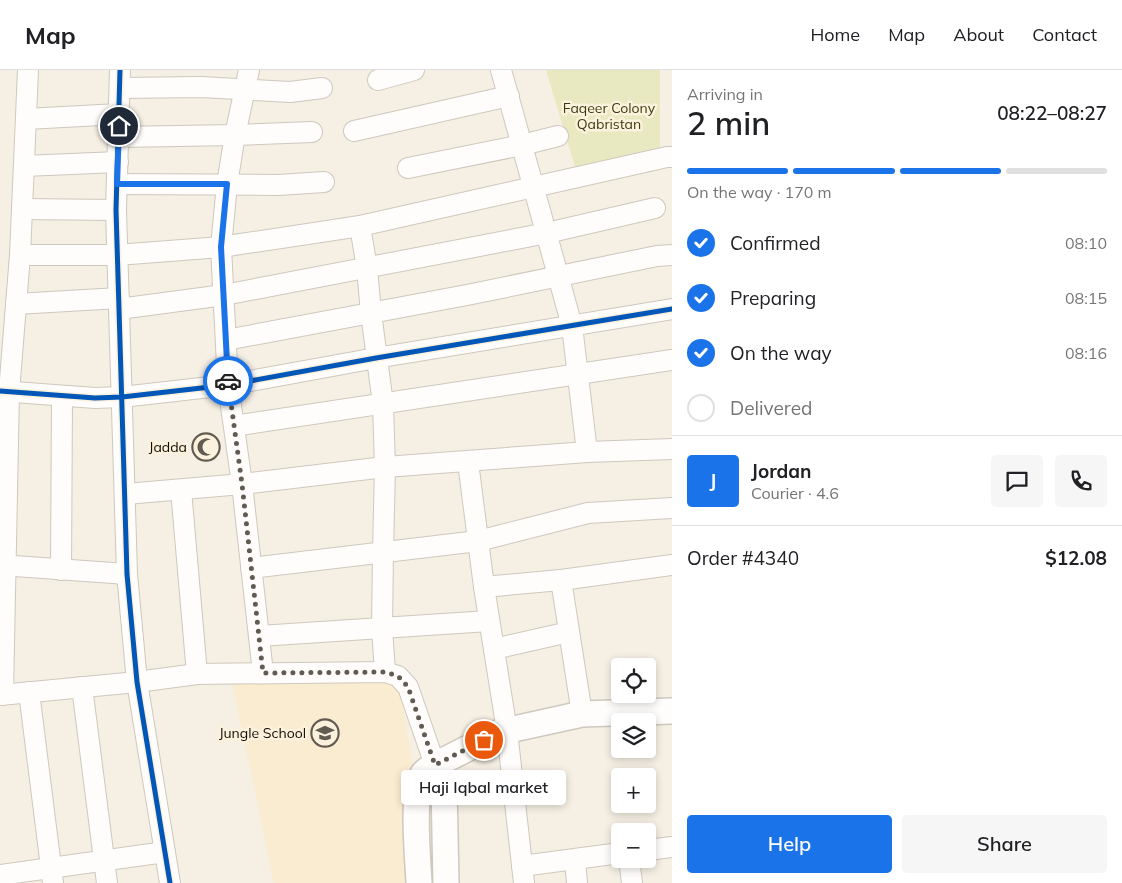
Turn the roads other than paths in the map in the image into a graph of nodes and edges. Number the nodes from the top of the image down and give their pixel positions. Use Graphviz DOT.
graph roads {
  1 [pos="28,70"];
  2 [pos="414,70"];
  3 [pos="501,70"];
  4 [pos="120,79"];
  5 [pos="247,80"];
  6 [pos="378,80"];
  7 [pos="322,88"];
  8 [pos="509,96"];
  9 [pos="119,114"];
  10 [pos="26,119"];
  11 [pos="354,131"];
  12 [pos="312,132"];
  13 [pos="235,135"];
  14 [pos="558,136"];
  15 [pos="118,137"];
  16 [pos="522,145"];
  17 [pos="672,157"];
  18 [pos="118,162"];
  19 [pos="24,166"];
  20 [pos="408,168"];
  21 [pos="324,182"];
  22 [pos="117,184"];
  23 [pos="227,184"];
  24 [pos="534,188"];
  25 [pos="655,208"];
  26 [pos="22,209"];
  27 [pos="116,210"];
  28 [pos="360,226"];
  29 [pos="547,233"];
  30 [pos="221,247"];
  31 [pos="20,254"];
  32 [pos="117,255"];
  33 [pos="672,255"];
  34 [pos="368,268"];
  35 [pos="560,276"];
  36 [pos="224,296"];
  37 [pos="16,304"];
  38 [pos="119,304"];
  39 [pos="672,309"];
  40 [pos="371,313"];
  41 [pos="572,326"];
  42 [pos="226,340"];
  43 [pos="376,358"];
  44 [pos="672,360"];
  45 [pos="578,374"];
  46 [pos="228,385"];
  47 [pos="4,391"];
  48 [pos="62,396"];
  49 [pos="122,397"];
  50 [pos="383,404"];
  51 [pos="234,426"];
  52 [pos="672,449"];
  53 [pos="587,452"];
  54 [pos="468,462"];
  55 [pos="385,467"];
  56 [pos="3,480"];
  57 [pos="242,484"];
  58 [pos="180,490"];
  59 [pos="126,494"];
  60 [pos="672,508"];
  61 [pos="478,540"];
  62 [pos="383,552"];
  63 [pos="672,565"];
  64 [pos="3,566"];
  65 [pos="251,568"];
  66 [pos="61,570"];
  67 [pos="127,574"];
  68 [pos="561,580"];
  69 [pos="484,587"];
  70 [pos="489,622"];
  71 [pos="382,628"];
  72 [pos="569,632"];
  73 [pos="259,636"];
  74 [pos="494,649"];
  75 [pos="385,672"];
  76 [pos="263,673"];
  77 [pos="197,674"];
  78 [pos="137,682"];
  79 [pos="82,687"];
  80 [pos="28,692"];
  81 [pos="1,695"];
  82 [pos="672,711"];
  83 [pos="582,714"];
  84 [pos="507,731"];
  85 [pos="435,765"];
  86 [pos="672,846"];
  87 [pos="656,849"];
  88 [pos="165,852"];
  89 [pos="611,854"];
  90 [pos="575,860"];
  91 [pos="104,861"];
  92 [pos="631,868"];
  93 [pos="523,875"];
  94 [pos="0,876"];
  95 [pos="52,876"];
  96 [pos="107,883"];
  97 [pos="170,883"];
  98 [pos="419,883"];
  99 [pos="446,883"];
  100 [pos="577,883"];
  101 [pos="632,883"];
  1 -- 10 [label="street"];
  2 -- 6 [label="street"];
  3 -- 8 [label="street"];
  4 -- 5 [label="street"];
  4 -- 9 [label="street"];
  5 -- 7 [label="street"];
  5 -- 13 [label="street"];
  8 -- 11 [label="street"];
  8 -- 16 [label="street"];
  9 -- 10 [label="street"];
  9 -- 15 [label="street"];
  10 -- 19 [label="street"];
  12 -- 13 [label="street"];
  13 -- 15 [label="street"];
  13 -- 23 [label="street"];
  14 -- 16 [label="street"];
  15 -- 18 [label="street"];
  16 -- 20 [label="street"];
  16 -- 24 [label="street"];
  17 -- 24 [label="street"];
  18 -- 19 [label="street"];
  18 -- 22 [label="street"];
  19 -- 26 [label="street"];
  21 -- 23 [label="street"];
  22 -- 23 [label="street"];
  22 -- 27 [label="street"];
  23 -- 30 [label="street"];
  24 -- 28 [label="street"];
  24 -- 29 [label="street"];
  25 -- 29 [label="street"];
  26 -- 27 [label="street"];
  26 -- 31 [label="street"];
  27 -- 32 [label="street"];
  28 -- 30 [label="street"];
  28 -- 34 [label="street"];
  29 -- 34 [label="street"];
  29 -- 35 [label="street"];
  30 -- 32 [label="street"];
  30 -- 36 [label="street"];
  31 -- 32 [label="street"];
  31 -- 37 [label="street"];
  32 -- 38 [label="street"];
  33 -- 35 [label="street"];
  34 -- 36 [label="street"];
  34 -- 40 [label="street"];
  35 -- 40 [label="street"];
  35 -- 41 [label="street"];
  36 -- 38 [label="street"];
  36 -- 42 [label="street"];
  37 -- 38 [label="street"];
  37 -- 47 [label="street"];
  38 -- 49 [label="street"];
  39 -- 41 [label="street"];
  40 -- 42 [label="street"];
  40 -- 43 [label="street"];
  41 -- 43 [label="street"];
  41 -- 45 [label="street"];
  42 -- 46 [label="street"];
  43 -- 46 [label="street"];
  43 -- 50 [label="street"];
  44 -- 45 [label="street"];
  45 -- 50 [label="street"];
  45 -- 53 [label="street"];
  46 -- 49 [label="street"];
  46 -- 51 [label="street"];
  47 -- 48 [label="street"];
  47 -- 56 [label="street"];
  48 -- 49 [label="street"];
  48 -- 66 [label="street"];
  49 -- 59 [label="street"];
  50 -- 51 [label="street"];
  50 -- 55 [label="street"];
  51 -- 57 [label="street"];
  52 -- 53 [label="street"];
  53 -- 54 [label="street"];
  54 -- 55 [label="street"];
  54 -- 61 [label="street"];
  55 -- 57 [label="street"];
  55 -- 62 [label="street"];
  56 -- 64 [label="street"];
  57 -- 58 [label="street"];
  57 -- 65 [label="street"];
  58 -- 59 [label="street"];
  58 -- 77 [label="street"];
  59 -- 67 [label="street"];
  60 -- 61 [label="street"];
  61 -- 62 [label="street"];
  61 -- 69 [label="street"];
  62 -- 65 [label="street"];
  62 -- 71 [label="street"];
  63 -- 68 [label="street"];
  64 -- 66 [label="street"];
  64 -- 81 [label="street"];
  65 -- 73 [label="street"];
  66 -- 67 [label="street"];
  67 -- 78 [label="street"];
  68 -- 69 [label="street"];
  68 -- 72 [label="street"];
  69 -- 70 [label="street"];
  70 -- 71 [label="street"];
  70 -- 74 [label="street"];
  71 -- 73 [label="street"];
  71 -- 75 [label="street"];
  72 -- 74 [label="street"];
  72 -- 83 [label="street"];
  73 -- 76 [label="street"];
  74 -- 84 [label="street"];
  75 -- 76 [label="street"];
  75 -- 85 [label="street"];
  76 -- 77 [label="street"];
  77 -- 78 [label="street"];
  78 -- 79 [label="street"];
  78 -- 88 [label="street"];
  79 -- 80 [label="street"];
  79 -- 91 [label="street"];
  80 -- 81 [label="street"];
  80 -- 95 [label="street"];
  82 -- 83 [label="main road"];
  83 -- 84 [label="main road"];
  84 -- 85 [label="main road"];
  84 -- 93 [label="street"];
  85 -- 98 [label="main road"];
  85 -- 99 [label="main road"];
  86 -- 87 [label="street"];
  88 -- 91 [label="street"];
  88 -- 97 [label="street"];
  89 -- 90 [label="street"];
  90 -- 93 [label="street"];
  90 -- 100 [label="street"];
  91 -- 95 [label="street"];
  91 -- 96 [label="street"];
  92 -- 101 [label="street"];
  94 -- 95 [label="street"];
}
